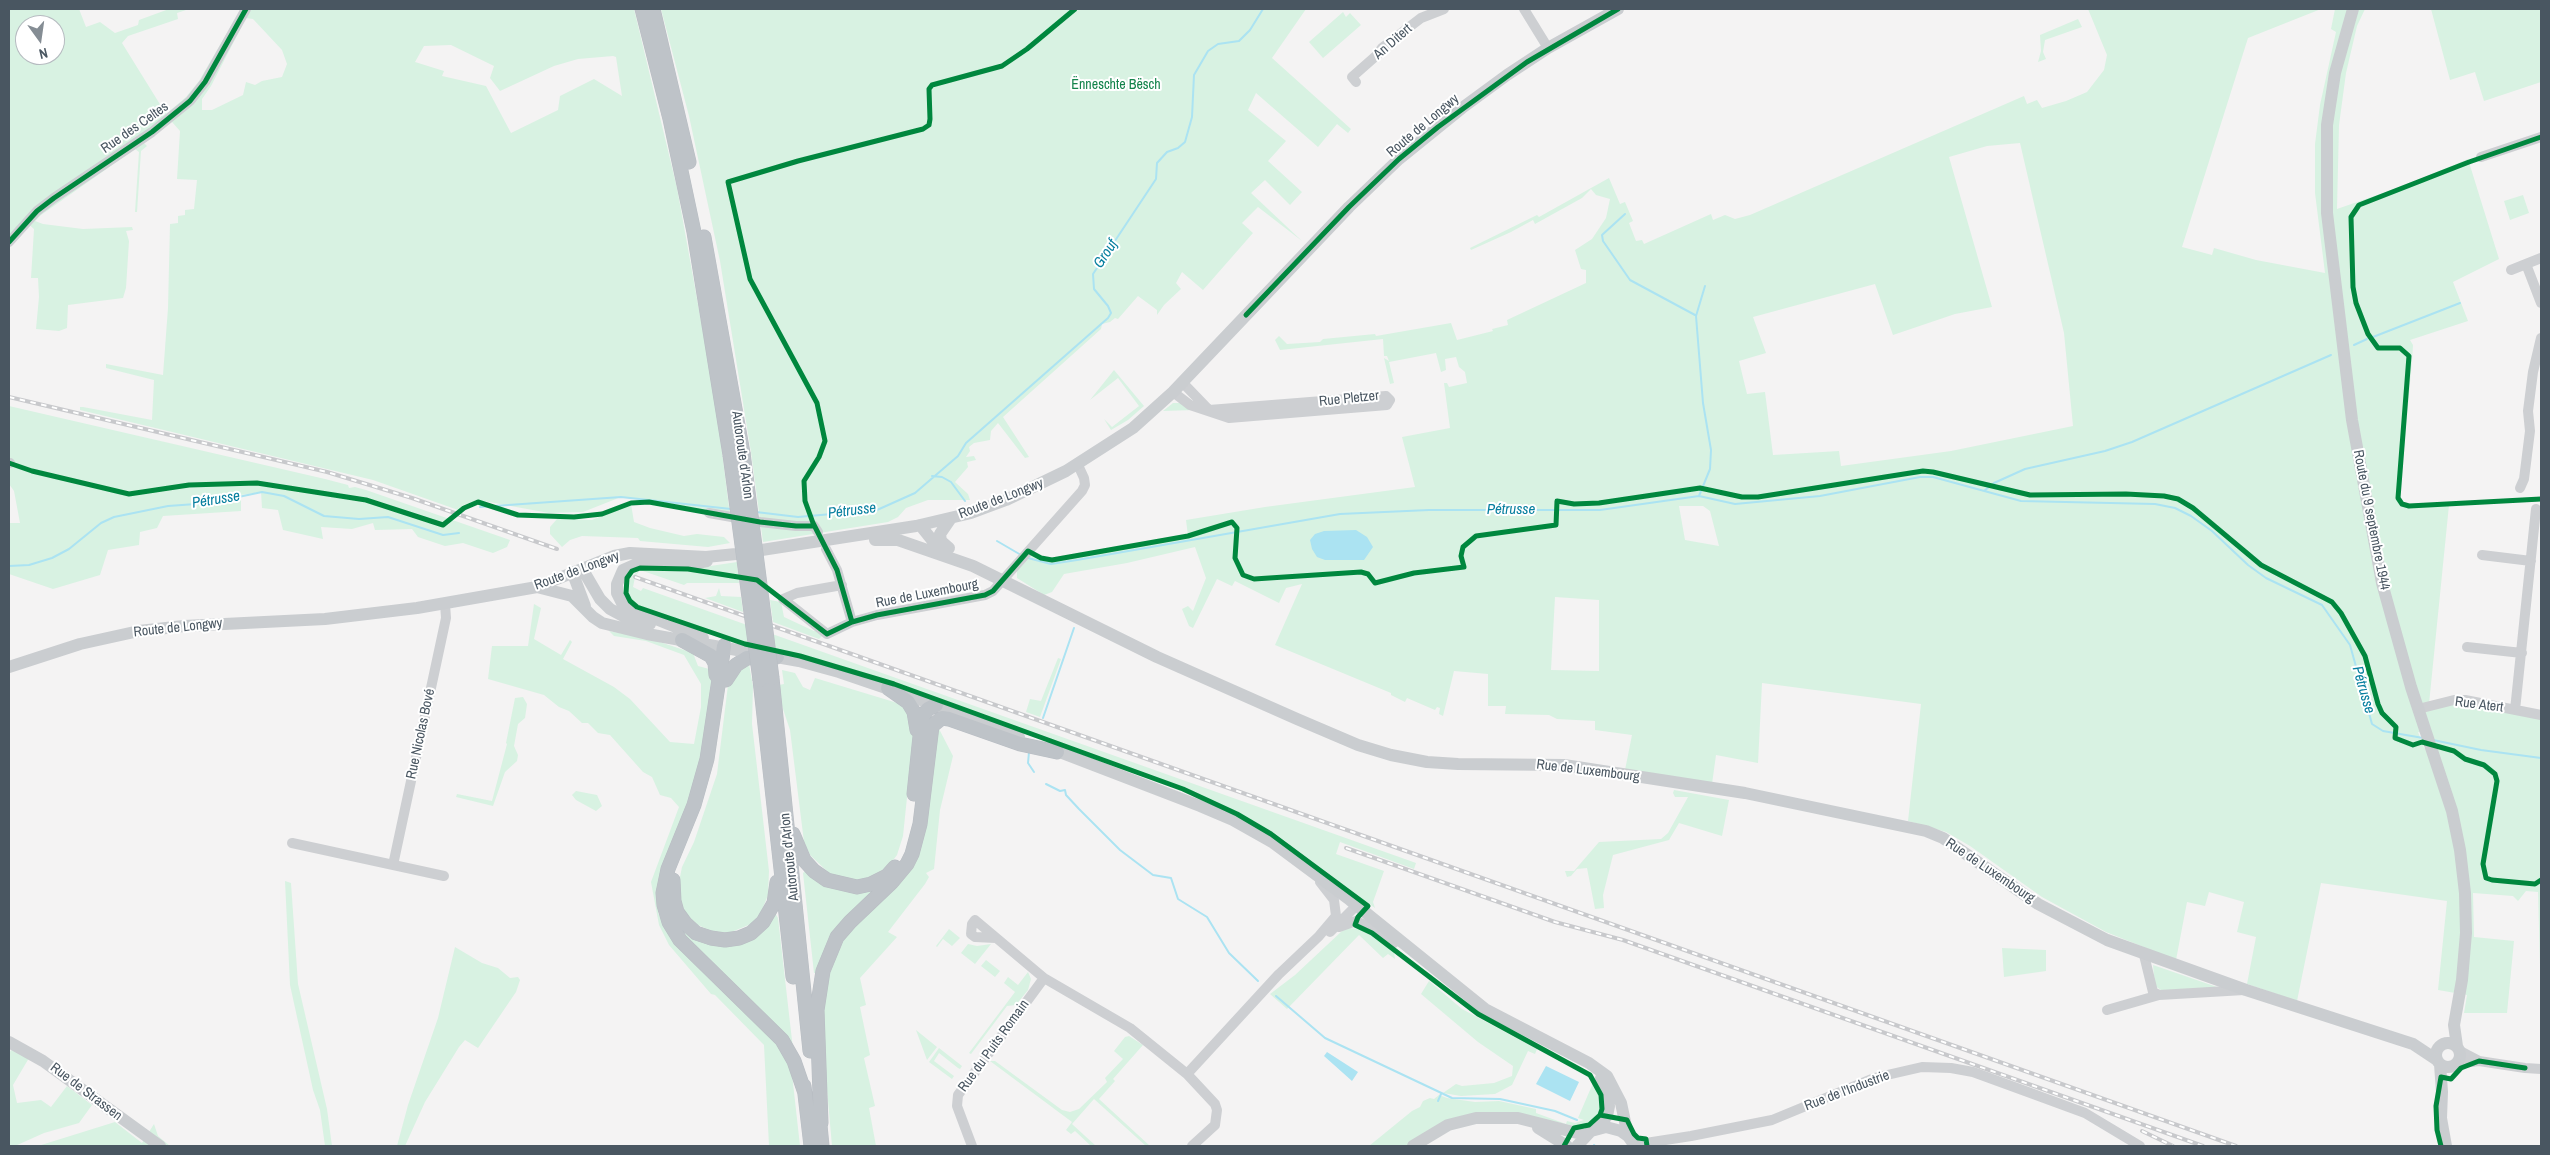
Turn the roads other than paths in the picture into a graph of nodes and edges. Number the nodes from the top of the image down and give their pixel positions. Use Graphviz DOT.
graph roads {
  1 [pos="246,9"];
  2 [pos="642,9"];
  3 [pos="653,9"];
  4 [pos="1444,9"];
  5 [pos="1524,9"];
  6 [pos="1618,9"];
  7 [pos="2353,9"];
  8 [pos="1548,48"];
  9 [pos="1356,82"];
  10 [pos="2541,137"];
  11 [pos="2481,158"];
  12 [pos="9,242"];
  13 [pos="2541,258"];
  14 [pos="2526,264"];
  15 [pos="2511,270"];
  16 [pos="2541,303"];
  17 [pos="2541,338"];
  18 [pos="1182,382"];
  19 [pos="1173,392"];
  20 [pos="1209,410"];
  21 [pos="736,454"];
  22 [pos="1078,464"];
  23 [pos="2520,488"];
  24 [pos="2536,509"];
  25 [pos="709,513"];
  26 [pos="951,518"];
  27 [pos="918,526"];
  28 [pos="818,532"];
  29 [pos="828,544"];
  30 [pos="927,548"];
  31 [pos="2482,555"];
  32 [pos="727,556"];
  33 [pos="2531,561"];
  34 [pos="973,566"];
  35 [pos="578,572"];
  36 [pos="1001,580"];
  37 [pos="842,585"];
  38 [pos="537,587"];
  39 [pos="445,604"];
  40 [pos="586,608"];
  41 [pos="852,622"];
  42 [pos="682,640"];
  43 [pos="728,647"];
  44 [pos="2467,647"];
  45 [pos="2522,654"];
  46 [pos="777,657"];
  47 [pos="9,666"];
  48 [pos="766,679"];
  49 [pos="726,680"];
  50 [pos="888,688"];
  51 [pos="936,705"];
  52 [pos="2418,708"];
  53 [pos="2515,710"];
  54 [pos="2541,715"];
  55 [pos="1057,752"];
  56 [pos="914,798"];
  57 [pos="694,805"];
  58 [pos="785,807"];
  59 [pos="292,843"];
  60 [pos="916,844"];
  61 [pos="393,865"];
  62 [pos="1308,867"];
  63 [pos="781,869"];
  64 [pos="444,876"];
  65 [pos="1353,902"];
  66 [pos="1336,916"];
  67 [pos="996,938"];
  68 [pos="1322,940"];
  69 [pos="2144,955"];
  70 [pos="1417,956"];
  71 [pos="1044,978"];
  72 [pos="1269,985"];
  73 [pos="2246,990"];
  74 [pos="2159,995"];
  75 [pos="2107,1010"];
  76 [pos="9,1042"];
  77 [pos="2414,1044"];
  78 [pos="2451,1046"];
  79 [pos="2479,1061"];
  80 [pos="2438,1062"];
  81 [pos="2455,1065"];
  82 [pos="1595,1068"];
  83 [pos="2541,1069"];
  84 [pos="1188,1074"];
  85 [pos="2442,1092"];
  86 [pos="805,1093"];
  87 [pos="1518,1118"];
  88 [pos="820,1123"];
  89 [pos="1598,1128"];
  90 [pos="1585,1135"];
  91 [pos="1691,1136"];
  92 [pos="1632,1141"];
  93 [pos="160,1146"];
  94 [pos="811,1146"];
  95 [pos="822,1146"];
  96 [pos="972,1146"];
  97 [pos="1192,1146"];
  98 [pos="1413,1146"];
  99 [pos="1567,1146"];
  100 [pos="1577,1146"];
  101 [pos="1666,1146"];
  102 [pos="2140,1146"];
  103 [pos="2446,1146"];
  1 -- 12 [label="street, Rue des Celtes"];
  2 -- 21 [label="highway, Autoroute d'Arlon"];
  3 -- 21 [label="highway, Autoroute d'Arlon"];
  4 -- 9 [label="street, An Ditert"];
  5 -- 8 [label="street"];
  6 -- 8 [label="main road, Route de Longwy"];
  7 -- 52 [label="main road, Route du 9 septembre 1944"];
  8 -- 18 [label="main road, Route de Longwy"];
  10 -- 11 [label="street"];
  13 -- 14 [label="street"];
  14 -- 15 [label="street"];
  14 -- 16 [label="street"];
  17 -- 23 [label="street"];
  18 -- 19 [label="main road, Route de Longwy"];
  18 -- 20 [label="street, Rue Pletzer"];
  19 -- 20 [label="street, Rue Pletzer"];
  19 -- 22 [label="main road, Route de Longwy"];
  20 -- 20 [label="street, Rue Pletzer"];
  21 -- 48 [label="highway, Autoroute d'Arlon, bridge"];
  22 -- 26 [label="main road, Route de Longwy"];
  22 -- 36 [label="street"];
  24 -- 33 [label="street"];
  25 -- 28 [label="street"];
  26 -- 27 [label="main road, Route de Longwy"];
  26 -- 34 [label="main road"];
  27 -- 29 [label="main road, Route de Longwy"];
  27 -- 30 [label="main road"];
  27 -- 34 [label="main road"];
  29 -- 30 [label="main road, Rue de Luxembourg"];
  29 -- 32 [label="main road, Route de Longwy"];
  29 -- 37 [label="street"];
  30 -- 34 [label="main road, Rue de Luxembourg"];
  31 -- 33 [label="street"];
  32 -- 35 [label="main road, Route de Longwy"];
  32 -- 43 [label="main road"];
  33 -- 45 [label="street"];
  34 -- 36 [label="main road, Rue de Luxembourg"];
  35 -- 38 [label="main road, Route de Longwy"];
  35 -- 40 [label="main road"];
  35 -- 43 [label="main road"];
  36 -- 41 [label="street, Rue de Luxembourg"];
  36 -- 69 [label="main road, Rue de Luxembourg"];
  37 -- 41 [label="street"];
  37 -- 41 [label="street, Rue de Luxembourg"];
  38 -- 39 [label="main road, Route de Longwy"];
  38 -- 40 [label="main road"];
  39 -- 47 [label="main road, Route de Longwy"];
  39 -- 61 [label="street, Rue Nicolas Bové"];
  40 -- 42 [label="main road"];
  42 -- 43 [label="main road"];
  42 -- 57 [label="highway"];
  43 -- 46 [label="main road"];
  43 -- 49 [label="highway"];
  43 -- 57 [label="highway"];
  44 -- 45 [label="street"];
  45 -- 53 [label="street"];
  46 -- 49 [label="highway"];
  46 -- 50 [label="main road"];
  48 -- 58 [label="highway, Autoroute d'Arlon"];
  48 -- 63 [label="highway, Autoroute d'Arlon"];
  49 -- 63 [label="highway"];
  50 -- 51 [label="main road"];
  50 -- 56 [label="highway"];
  51 -- 55 [label="main road"];
  51 -- 56 [label="highway"];
  51 -- 60 [label="highway"];
  52 -- 53 [label="street, Rue Atert"];
  52 -- 78 [label="main road, Route du 9 septembre 1944"];
  53 -- 54 [label="street, Rue Atert"];
  55 -- 60 [label="highway"];
  55 -- 62 [label="main road"];
  56 -- 58 [label="highway"];
  57 -- 86 [label="highway"];
  58 -- 88 [label="highway, Autoroute d'Arlon"];
  59 -- 61 [label="street"];
  60 -- 88 [label="highway"];
  61 -- 64 [label="street"];
  62 -- 65 [label="main road"];
  62 -- 66 [label="street"];
  63 -- 86 [label="highway, Autoroute d'Arlon"];
  65 -- 66 [label="street"];
  65 -- 68 [label="street"];
  65 -- 70 [label="main road"];
  66 -- 72 [label="street"];
  67 -- 71 [label="street"];
  68 -- 70 [label="street"];
  68 -- 72 [label="street"];
  69 -- 73 [label="main road, Rue de Luxembourg"];
  69 -- 74 [label="street"];
  70 -- 82 [label="main road"];
  71 -- 84 [label="street"];
  71 -- 96 [label="street, Rue du Puits Romain"];
  72 -- 84 [label="street"];
  73 -- 74 [label="street, Rue de Luxembourg"];
  73 -- 77 [label="main road, Rue de Luxembourg"];
  74 -- 75 [label="street, Rue de Luxembourg"];
  76 -- 93 [label="main road, Rue de Strassen"];
  77 -- 78 [label="main road, Rue de Luxembourg"];
  77 -- 80 [label="main road, Rue de Luxembourg"];
  78 -- 79 [label="street, Rue de Luxembourg"];
  78 -- 80 [label="main road"];
  78 -- 81 [label="main road"];
  79 -- 81 [label="street, Rue de Luxembourg"];
  79 -- 83 [label="street, Rue de Luxembourg"];
  80 -- 81 [label="main road"];
  80 -- 85 [label="main road"];
  81 -- 85 [label="main road"];
  82 -- 89 [label="main road"];
  82 -- 92 [label="main road"];
  84 -- 97 [label="street"];
  85 -- 103 [label="main road"];
  86 -- 94 [label="highway, Autoroute d'Arlon"];
  87 -- 90 [label="main road"];
  87 -- 98 [label="main road"];
  87 -- 99 [label="main road"];
  88 -- 95 [label="highway, Autoroute d'Arlon"];
  89 -- 90 [label="main road"];
  89 -- 92 [label="main road"];
  90 -- 100 [label="main road"];
  91 -- 92 [label="street, Rue de l'Industrie"];
  91 -- 101 [label="street, Rue de l'Industrie"];
  91 -- 102 [label="street, Rue de l'Industrie"];
}
